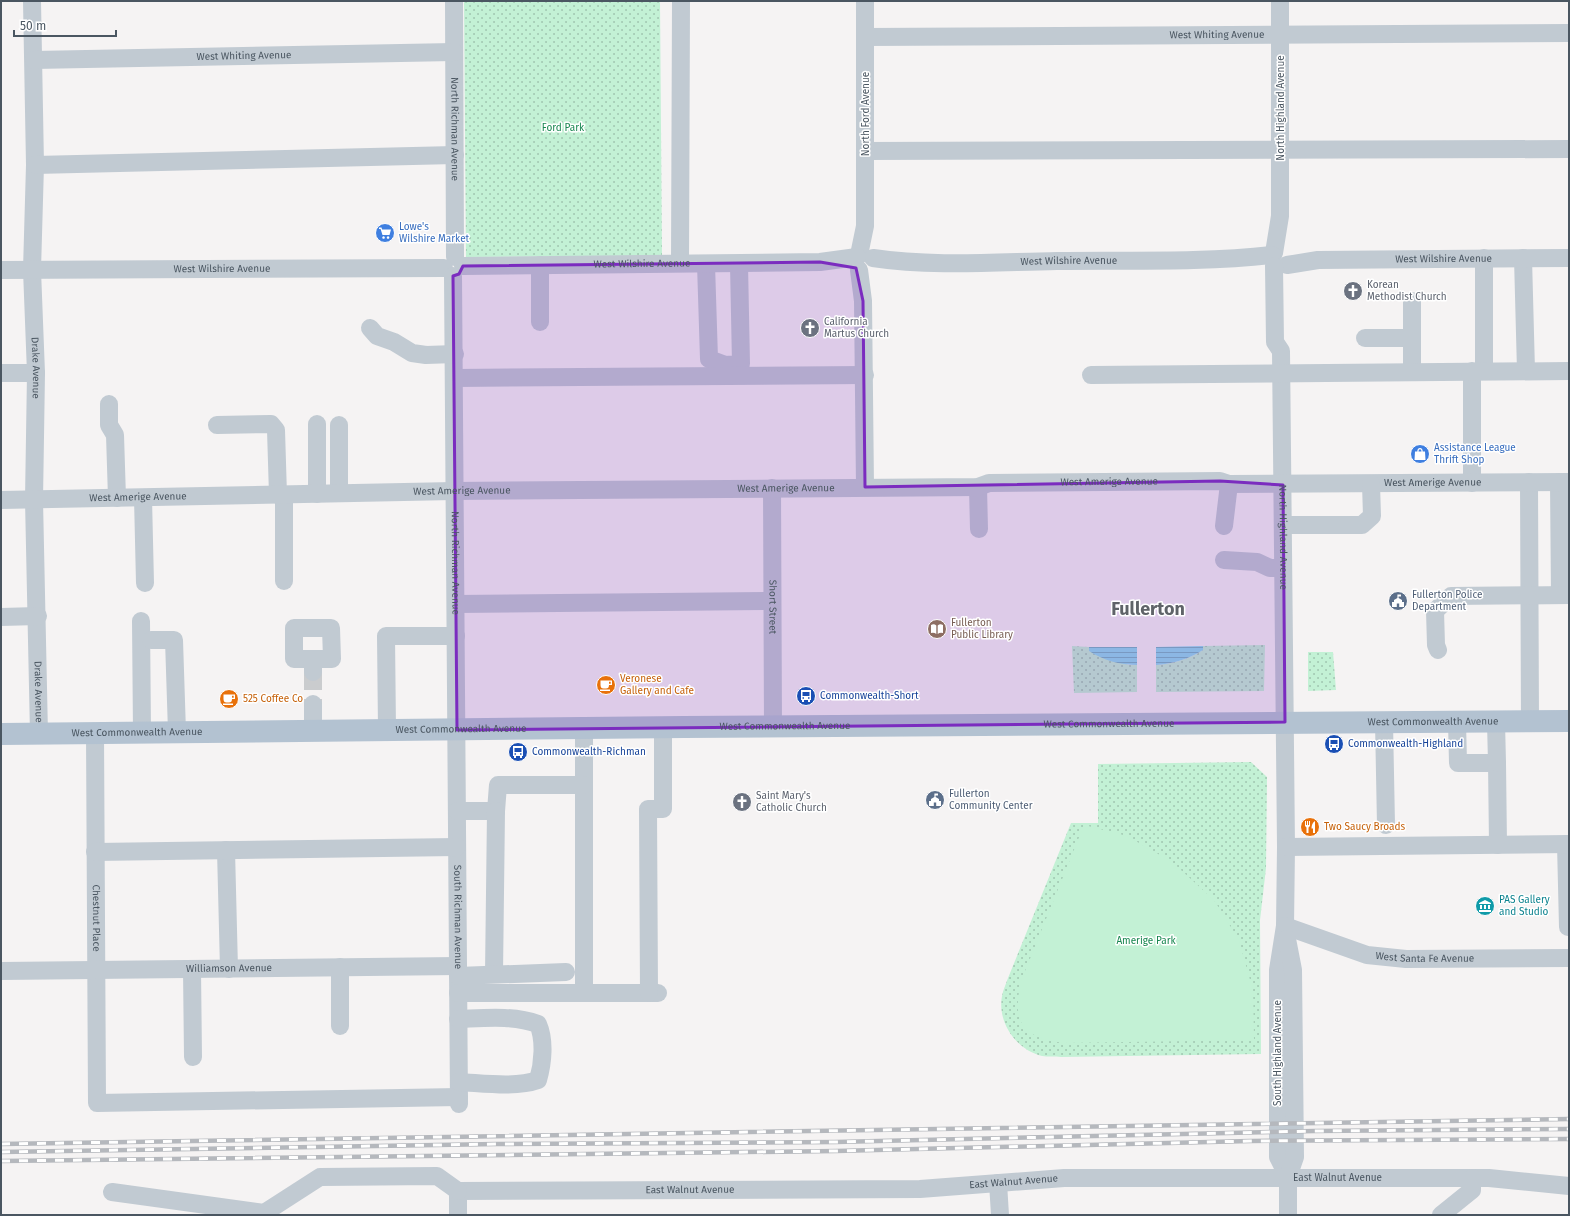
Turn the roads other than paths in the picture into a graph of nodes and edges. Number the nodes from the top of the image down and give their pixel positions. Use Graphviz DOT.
graph roads {
  1 [pos="32,1"];
  2 [pos="454,1"];
  3 [pos="681,1"];
  4 [pos="865,1"];
  5 [pos="1280,1"];
  6 [pos="1569,33"];
  7 [pos="1281,35"];
  8 [pos="866,37"];
  9 [pos="454,52"];
  10 [pos="34,60"];
  11 [pos="1569,149"];
  12 [pos="1281,150"];
  13 [pos="865,151"];
  14 [pos="456,155"];
  15 [pos="35,165"];
  16 [pos="1484,258"];
  17 [pos="1523,258"];
  18 [pos="1569,258"];
  19 [pos="1280,260"];
  20 [pos="680,263"];
  21 [pos="865,263"];
  22 [pos="706,264"];
  23 [pos="739,264"];
  24 [pos="540,265"];
  25 [pos="454,266"];
  26 [pos="1,270"];
  27 [pos="32,270"];
  28 [pos="1412,301"];
  29 [pos="540,322"];
  30 [pos="370,328"];
  31 [pos="1365,338"];
  32 [pos="1412,338"];
  33 [pos="455,354"];
  34 [pos="1478,371"];
  35 [pos="1526,371"];
  36 [pos="1569,371"];
  37 [pos="1282,372"];
  38 [pos="1412,372"];
  39 [pos="1,373"];
  40 [pos="36,373"];
  41 [pos="865,375"];
  42 [pos="1091,375"];
  43 [pos="455,378"];
  44 [pos="109,404"];
  45 [pos="317,424"];
  46 [pos="217,425"];
  47 [pos="339,425"];
  48 [pos="1529,482"];
  49 [pos="1564,482"];
  50 [pos="1472,483"];
  51 [pos="1229,484"];
  52 [pos="1371,484"];
  53 [pos="1283,485"];
  54 [pos="978,487"];
  55 [pos="772,488"];
  56 [pos="865,488"];
  57 [pos="454,491"];
  58 [pos="339,493"];
  59 [pos="317,494"];
  60 [pos="281,495"];
  61 [pos="117,498"];
  62 [pos="143,498"];
  63 [pos="1,500"];
  64 [pos="34,500"];
  65 [pos="1283,525"];
  66 [pos="1224,526"];
  67 [pos="978,529"];
  68 [pos="1224,560"];
  69 [pos="1283,568"];
  70 [pos="284,581"];
  71 [pos="145,583"];
  72 [pos="1529,595"];
  73 [pos="1565,595"];
  74 [pos="772,601"];
  75 [pos="456,604"];
  76 [pos="38,616"];
  77 [pos="1,617"];
  78 [pos="141,621"];
  79 [pos="456,636"];
  80 [pos="151,640"];
  81 [pos="1438,650"];
  82 [pos="314,704"];
  83 [pos="1569,721"];
  84 [pos="1286,722"];
  85 [pos="1384,722"];
  86 [pos="1457,722"];
  87 [pos="1496,722"];
  88 [pos="1530,722"];
  89 [pos="773,726"];
  90 [pos="663,727"];
  91 [pos="584,728"];
  92 [pos="387,730"];
  93 [pos="457,730"];
  94 [pos="314,731"];
  95 [pos="177,732"];
  96 [pos="95,733"];
  97 [pos="142,733"];
  98 [pos="1,734"];
  99 [pos="39,734"];
  100 [pos="1497,763"];
  101 [pos="583,785"];
  102 [pos="457,811"];
  103 [pos="496,811"];
  104 [pos="1386,824"];
  105 [pos="1568,844"];
  106 [pos="1498,845"];
  107 [pos="457,847"];
  108 [pos="1286,847"];
  109 [pos="226,850"];
  110 [pos="95,852"];
  111 [pos="1285,926"];
  112 [pos="1568,928"];
  113 [pos="1569,958"];
  114 [pos="340,968"];
  115 [pos="192,969"];
  116 [pos="229,969"];
  117 [pos="96,970"];
  118 [pos="1,971"];
  119 [pos="566,972"];
  120 [pos="494,974"];
  121 [pos="458,978"];
  122 [pos="584,992"];
  123 [pos="458,1019"];
  124 [pos="340,1026"];
  125 [pos="193,1057"];
  126 [pos="459,1095"];
  127 [pos="1288,1177"];
  128 [pos="1472,1178"];
  129 [pos="998,1183"];
  130 [pos="1569,1186"];
  131 [pos="458,1191"];
  132 [pos="112,1192"];
  133 [pos="458,1215"];
  134 [pos="1000,1215"];
  135 [pos="1288,1215"];
  136 [pos="1441,1215"];
  1 -- 10 [label="street, Drake Avenue"];
  2 -- 9 [label="street, North Richman Avenue"];
  3 -- 20 [label="street"];
  4 -- 8 [label="street, North Ford Avenue"];
  5 -- 7 [label="street, North Highland Avenue"];
  6 -- 7 [label="street, West Whiting Avenue"];
  7 -- 8 [label="street, West Whiting Avenue"];
  7 -- 12 [label="street, North Highland Avenue"];
  8 -- 13 [label="street, North Ford Avenue"];
  9 -- 10 [label="street, West Whiting Avenue"];
  9 -- 14 [label="street, North Richman Avenue"];
  10 -- 15 [label="street, Drake Avenue"];
  11 -- 12 [label="street"];
  12 -- 13 [label="street"];
  12 -- 19 [label="street, North Highland Avenue"];
  13 -- 21 [label="street, North Ford Avenue"];
  14 -- 15 [label="street"];
  14 -- 25 [label="street, North Richman Avenue"];
  15 -- 27 [label="street, Drake Avenue"];
  16 -- 17 [label="street, West Wilshire Avenue"];
  16 -- 19 [label="street, West Wilshire Avenue"];
  16 -- 34 [label="street"];
  17 -- 18 [label="street, West Wilshire Avenue"];
  17 -- 35 [label="street"];
  19 -- 21 [label="street, West Wilshire Avenue"];
  19 -- 37 [label="street, North Highland Avenue"];
  20 -- 22 [label="street, West Wilshire Avenue"];
  20 -- 24 [label="street, West Wilshire Avenue"];
  21 -- 23 [label="street, West Wilshire Avenue"];
  21 -- 41 [label="street, North Ford Avenue"];
  22 -- 23 [label="street, West Wilshire Avenue"];
  22 -- 23 [label="street"];
  24 -- 25 [label="street, West Wilshire Avenue"];
  24 -- 29 [label="street"];
  25 -- 27 [label="street, West Wilshire Avenue"];
  25 -- 33 [label="street, North Richman Avenue"];
  26 -- 27 [label="street, West Wilshire Avenue"];
  27 -- 40 [label="street, Drake Avenue"];
  28 -- 32 [label="street"];
  30 -- 33 [label="street"];
  31 -- 32 [label="street"];
  32 -- 38 [label="street"];
  33 -- 43 [label="street, North Richman Avenue"];
  34 -- 35 [label="street"];
  34 -- 38 [label="street"];
  34 -- 50 [label="street"];
  35 -- 36 [label="street"];
  37 -- 38 [label="street"];
  37 -- 42 [label="street"];
  37 -- 53 [label="street, North Highland Avenue"];
  39 -- 40 [label="street"];
  40 -- 64 [label="street, Drake Avenue"];
  41 -- 43 [label="street"];
  41 -- 56 [label="street, North Ford Avenue"];
  43 -- 57 [label="street, North Richman Avenue"];
  44 -- 61 [label="street"];
  45 -- 59 [label="street"];
  46 -- 60 [label="street"];
  47 -- 58 [label="street"];
  48 -- 49 [label="street, West Amerige Avenue"];
  48 -- 50 [label="street, West Amerige Avenue"];
  48 -- 72 [label="street"];
  49 -- 73 [label="street"];
  50 -- 52 [label="street, West Amerige Avenue"];
  51 -- 53 [label="street, West Amerige Avenue"];
  51 -- 54 [label="street, West Amerige Avenue"];
  51 -- 66 [label="street"];
  52 -- 53 [label="street, West Amerige Avenue"];
  52 -- 65 [label="street"];
  53 -- 65 [label="street, North Highland Avenue"];
  54 -- 56 [label="street, West Amerige Avenue"];
  54 -- 67 [label="street"];
  55 -- 56 [label="street, West Amerige Avenue"];
  55 -- 57 [label="street, West Amerige Avenue"];
  55 -- 74 [label="street, Short Street"];
  57 -- 58 [label="street, West Amerige Avenue"];
  57 -- 75 [label="street, North Richman Avenue"];
  58 -- 59 [label="street, West Amerige Avenue"];
  59 -- 60 [label="street, West Amerige Avenue"];
  60 -- 62 [label="street, West Amerige Avenue"];
  60 -- 70 [label="street"];
  61 -- 62 [label="street, West Amerige Avenue"];
  61 -- 64 [label="street, West Amerige Avenue"];
  62 -- 71 [label="street"];
  63 -- 64 [label="street, West Amerige Avenue"];
  64 -- 76 [label="street, Drake Avenue"];
  65 -- 69 [label="street, North Highland Avenue"];
  68 -- 69 [label="street"];
  69 -- 84 [label="street, North Highland Avenue"];
  72 -- 73 [label="street"];
  72 -- 81 [label="street"];
  72 -- 88 [label="street"];
  74 -- 75 [label="street"];
  74 -- 89 [label="street, Short Street"];
  75 -- 79 [label="street, North Richman Avenue"];
  76 -- 77 [label="street"];
  76 -- 99 [label="street, Drake Avenue"];
  78 -- 97 [label="street"];
  79 -- 92 [label="street"];
  79 -- 93 [label="street, North Richman Avenue"];
  80 -- 95 [label="street"];
  82 -- 94 [label="street"];
  83 -- 88 [label="main road, West Commonwealth Avenue"];
  84 -- 85 [label="main road, West Commonwealth Avenue"];
  84 -- 89 [label="main road, West Commonwealth Avenue"];
  84 -- 108 [label="street, South Highland Avenue"];
  85 -- 86 [label="main road, West Commonwealth Avenue"];
  85 -- 104 [label="street"];
  86 -- 87 [label="main road, West Commonwealth Avenue"];
  86 -- 100 [label="street"];
  87 -- 88 [label="main road, West Commonwealth Avenue"];
  87 -- 100 [label="street"];
  89 -- 90 [label="main road, West Commonwealth Avenue"];
  90 -- 91 [label="main road, West Commonwealth Avenue"];
  90 -- 122 [label="street"];
  91 -- 93 [label="main road, West Commonwealth Avenue"];
  91 -- 101 [label="street"];
  92 -- 93 [label="main road, West Commonwealth Avenue"];
  92 -- 94 [label="main road, West Commonwealth Avenue"];
  93 -- 102 [label="street, South Richman Avenue"];
  94 -- 95 [label="main road, West Commonwealth Avenue"];
  95 -- 97 [label="main road, West Commonwealth Avenue"];
  96 -- 97 [label="main road, West Commonwealth Avenue"];
  96 -- 99 [label="main road, West Commonwealth Avenue"];
  96 -- 110 [label="street, Chestnut Place"];
  98 -- 99 [label="main road, West Commonwealth Avenue"];
  100 -- 106 [label="street"];
  101 -- 103 [label="street"];
  101 -- 122 [label="street"];
  102 -- 103 [label="street"];
  102 -- 107 [label="street, South Richman Avenue"];
  103 -- 120 [label="street"];
  105 -- 106 [label="street"];
  105 -- 112 [label="street"];
  106 -- 108 [label="street"];
  107 -- 109 [label="street"];
  107 -- 121 [label="street, South Richman Avenue"];
  108 -- 111 [label="street, South Highland Avenue"];
  109 -- 110 [label="street"];
  109 -- 116 [label="street"];
  110 -- 117 [label="street, Chestnut Place"];
  111 -- 113 [label="street, West Santa Fe Avenue"];
  111 -- 127 [label="street, South Highland Avenue"];
  114 -- 116 [label="street, Williamson Avenue"];
  114 -- 121 [label="street, Williamson Avenue"];
  114 -- 124 [label="street"];
  115 -- 116 [label="street, Williamson Avenue"];
  115 -- 117 [label="street, Williamson Avenue"];
  115 -- 125 [label="street"];
  117 -- 118 [label="street, Williamson Avenue"];
  117 -- 126 [label="street, Chestnut Place"];
  119 -- 120 [label="street"];
  120 -- 121 [label="street"];
  121 -- 122 [label="street"];
  121 -- 123 [label="street, South Richman Avenue"];
  123 -- 126 [label="street, South Richman Avenue"];
  123 -- 126 [label="street"];
  127 -- 128 [label="street, East Walnut Avenue"];
  127 -- 129 [label="street, East Walnut Avenue"];
  127 -- 135 [label="street, South Highland Avenue"];
  128 -- 130 [label="street, East Walnut Avenue"];
  128 -- 136 [label="street"];
  129 -- 131 [label="street, East Walnut Avenue"];
  129 -- 134 [label="street"];
  131 -- 132 [label="street"];
  131 -- 133 [label="street"];
}
